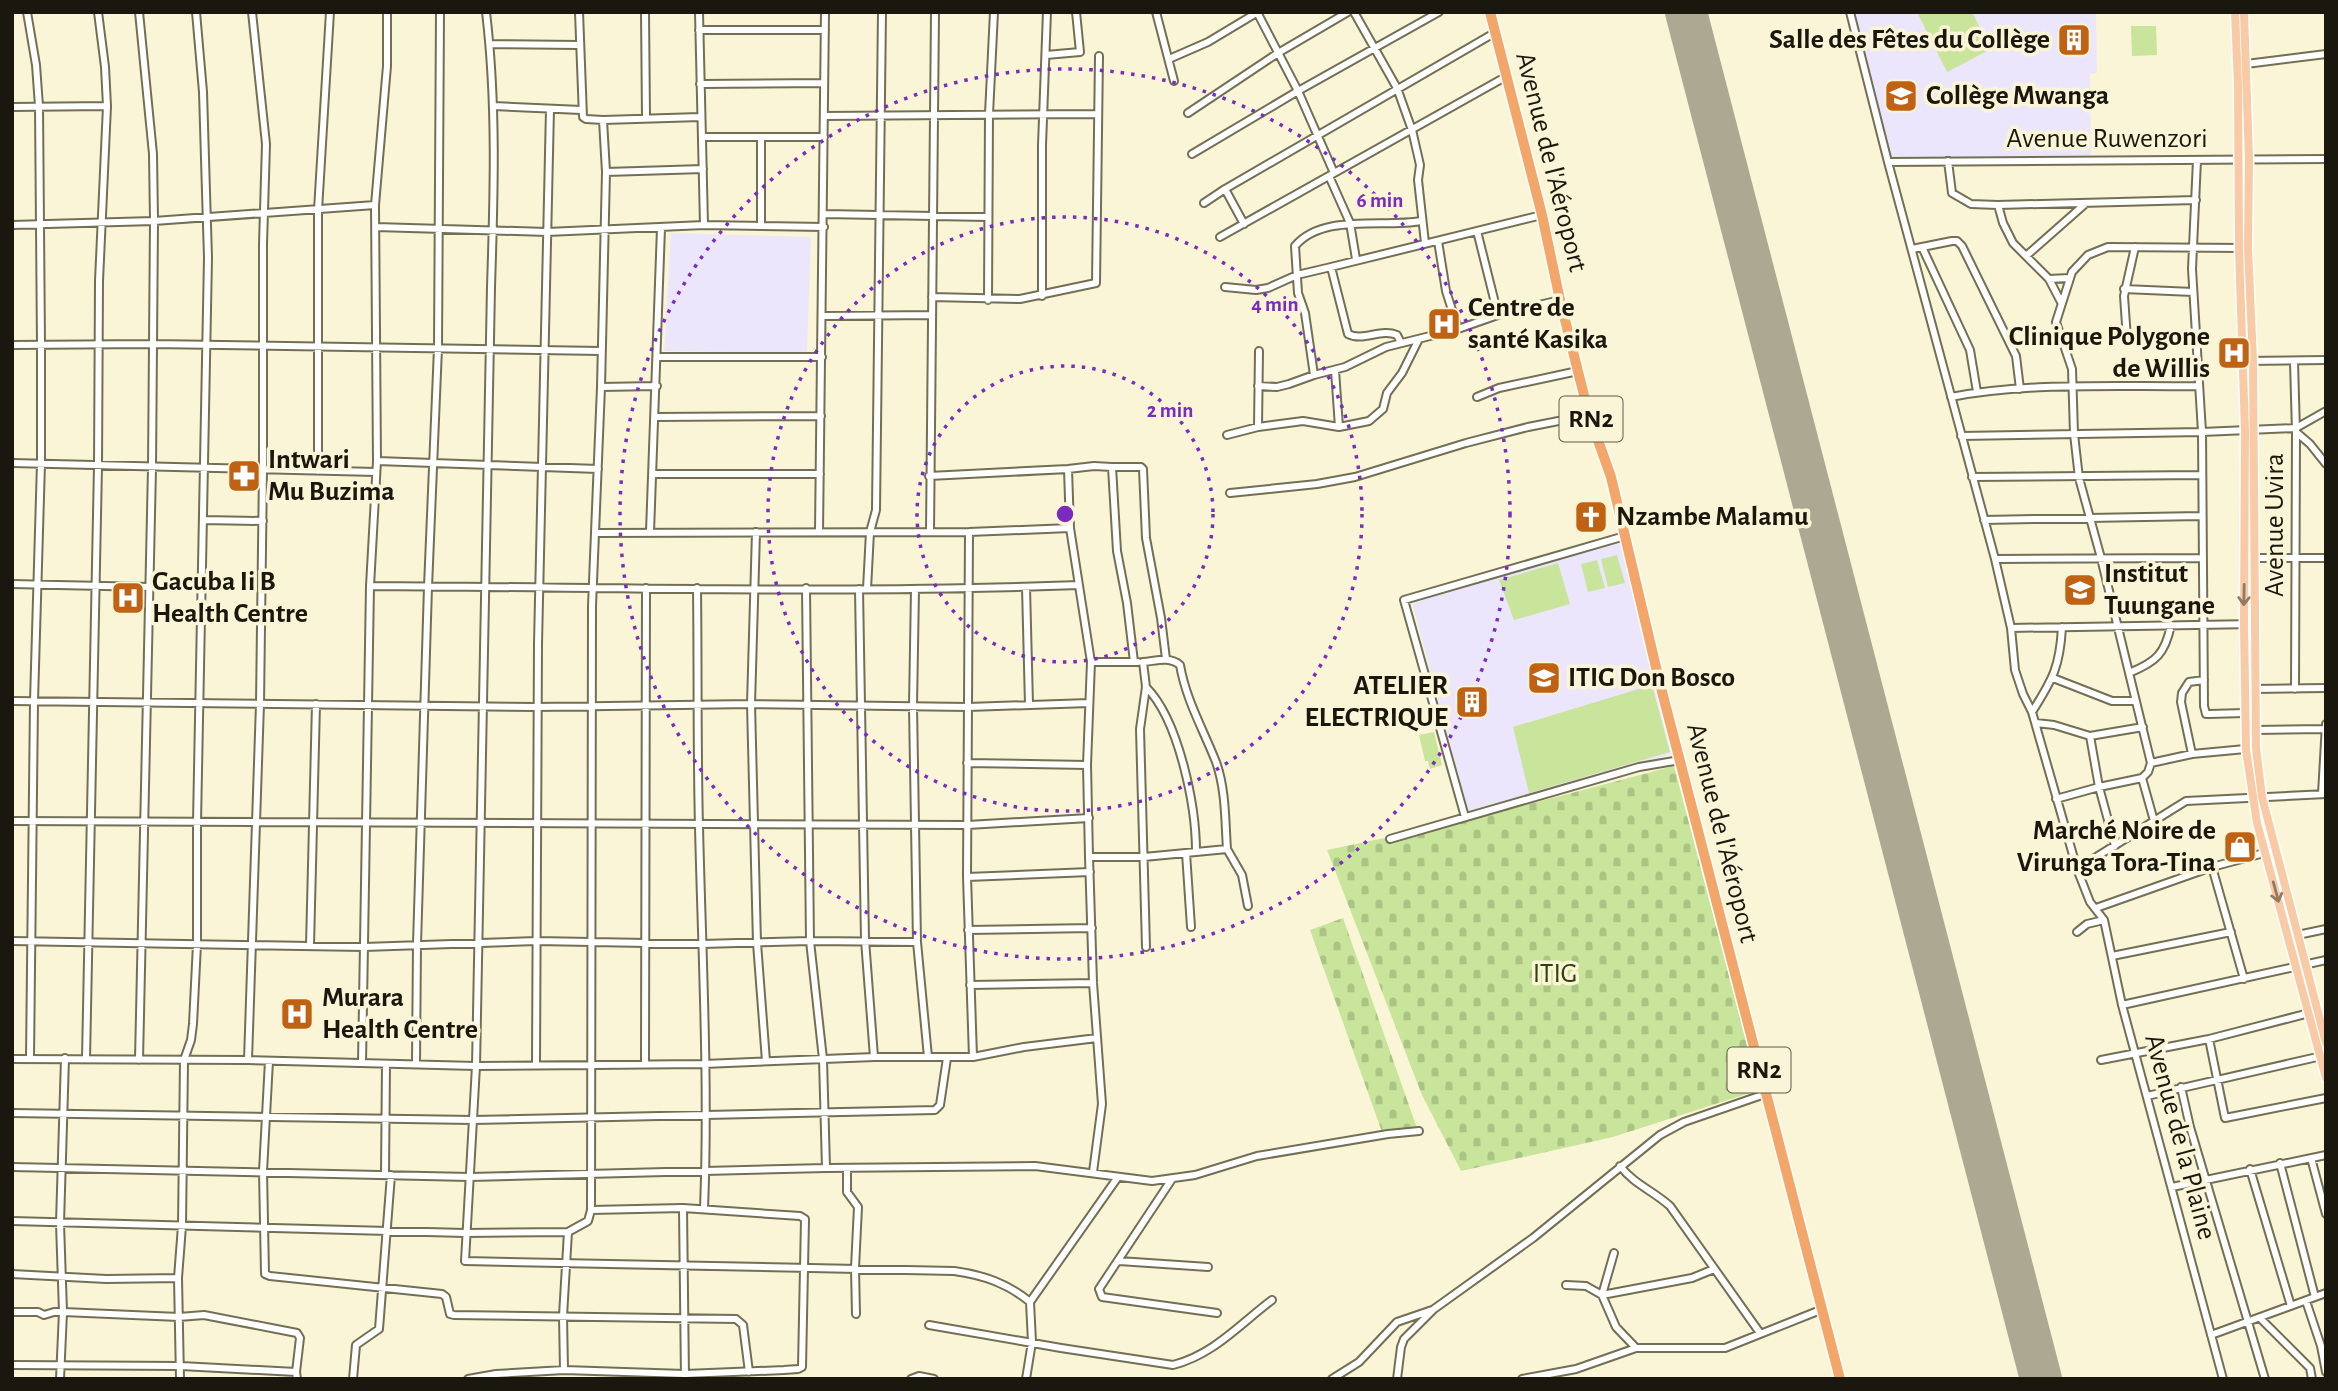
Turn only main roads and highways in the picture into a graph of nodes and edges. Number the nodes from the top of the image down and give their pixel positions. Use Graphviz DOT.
graph roads {
  1 [pos="1490,12"];
  2 [pos="2235,12"];
  3 [pos="2244,12"];
  4 [pos="2243,64"];
  5 [pos="2249,558"];
  6 [pos="2249,690"];
  7 [pos="2301,965"];
  8 [pos="2314,1013"];
  9 [pos="2326,1043"];
  10 [pos="2323,1056"];
  11 [pos="2325,1076"];
  12 [pos="1840,1379"];
  1 -- 12 [label="highway, Avenue de l'Aéroport / RN2"];
  2 -- 4 [label="main road"];
  3 -- 4 [label="main road"];
  4 -- 5 [label="main road"];
  5 -- 6 [label="main road, one-way"];
  5 -- 6 [label="main road"];
  6 -- 7 [label="main road"];
  6 -- 7 [label="main road, one-way"];
  7 -- 8 [label="main road"];
  8 -- 9 [label="main road"];
  8 -- 10 [label="main road"];
  10 -- 11 [label="main road"];
}
